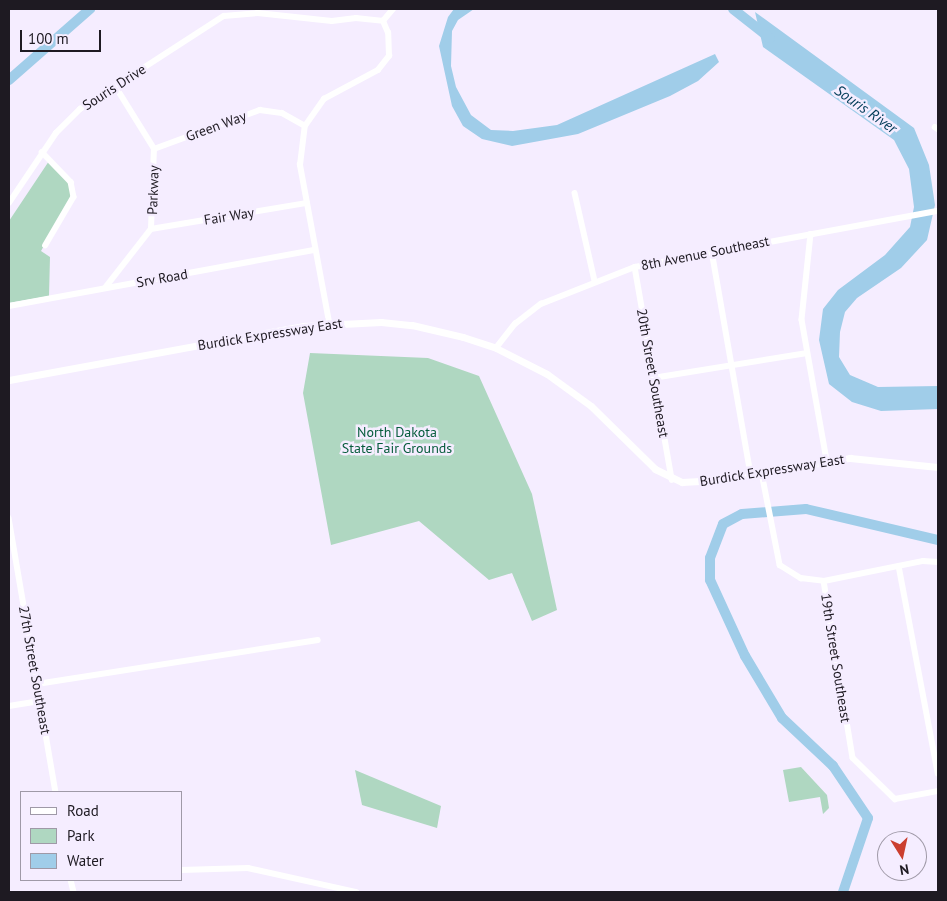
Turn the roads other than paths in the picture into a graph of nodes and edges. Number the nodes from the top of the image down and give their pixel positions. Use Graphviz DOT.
graph roads {
  1 [pos="393,9"];
  2 [pos="383,21"];
  3 [pos="115,86"];
  4 [pos="305,126"];
  5 [pos="154,149"];
  6 [pos="42,152"];
  7 [pos="576,193"];
  8 [pos="9,203"];
  9 [pos="307,203"];
  10 [pos="938,211"];
  11 [pos="151,229"];
  12 [pos="811,234"];
  13 [pos="46,244"];
  14 [pos="315,250"];
  15 [pos="712,251"];
  16 [pos="635,267"];
  17 [pos="595,280"];
  18 [pos="105,288"];
  19 [pos="9,306"];
  20 [pos="329,322"];
  21 [pos="496,348"];
  22 [pos="807,353"];
  23 [pos="527,364"];
  24 [pos="732,366"];
  25 [pos="540,370"];
  26 [pos="653,378"];
  27 [pos="9,380"];
  28 [pos="827,461"];
  29 [pos="938,467"];
  30 [pos="762,473"];
  31 [pos="751,475"];
  32 [pos="672,480"];
  33 [pos="9,518"];
  34 [pos="938,562"];
  35 [pos="899,566"];
  36 [pos="824,581"];
  37 [pos="318,640"];
  38 [pos="37,684"];
  39 [pos="40,701"];
  40 [pos="9,706"];
  41 [pos="938,773"];
  42 [pos="56,791"];
  43 [pos="938,791"];
  44 [pos="182,870"];
  45 [pos="356,892"];
  1 -- 2 [label="street"];
  2 -- 3 [label="street, Souris Drive"];
  2 -- 4 [label="street"];
  3 -- 5 [label="street, Parkway"];
  3 -- 6 [label="street, Souris Drive"];
  4 -- 5 [label="street, Green Way"];
  4 -- 9 [label="street"];
  5 -- 11 [label="street, Parkway"];
  6 -- 8 [label="street, Souris Drive"];
  6 -- 13 [label="street"];
  7 -- 17 [label="street"];
  9 -- 11 [label="street, Fair Way"];
  9 -- 14 [label="street"];
  10 -- 12 [label="street, 8th Avenue Southeast"];
  11 -- 18 [label="street, Parkway"];
  12 -- 15 [label="street, 8th Avenue Southeast"];
  12 -- 22 [label="street"];
  14 -- 18 [label="street, Srv Road"];
  14 -- 20 [label="street"];
  15 -- 16 [label="street, 8th Avenue Southeast"];
  15 -- 24 [label="street"];
  16 -- 17 [label="street, 8th Avenue Southeast"];
  16 -- 26 [label="street, 20th Street Southeast"];
  17 -- 21 [label="street, 8th Avenue Southeast"];
  18 -- 19 [label="street, Srv Road"];
  20 -- 21 [label="main road, Burdick Expressway East"];
  20 -- 27 [label="main road, Burdick Expressway East"];
  21 -- 23 [label="main road, Burdick Expressway East"];
  22 -- 24 [label="street"];
  22 -- 28 [label="street"];
  23 -- 25 [label="main road, Burdick Expressway East"];
  23 -- 32 [label="main road, Burdick Expressway East"];
  24 -- 26 [label="street"];
  24 -- 31 [label="street"];
  26 -- 32 [label="street, 20th Street Southeast"];
  28 -- 29 [label="main road, Burdick Expressway East"];
  28 -- 30 [label="main road, Burdick Expressway East"];
  30 -- 31 [label="main road, Burdick Expressway East"];
  30 -- 36 [label="street, 19th Street Southeast"];
  31 -- 32 [label="main road, Burdick Expressway East"];
  33 -- 38 [label="street, 27th Street Southeast"];
  34 -- 35 [label="street"];
  35 -- 36 [label="street"];
  35 -- 41 [label="street"];
  36 -- 43 [label="street, 19th Street Southeast"];
  37 -- 38 [label="street"];
  38 -- 39 [label="street, 27th Street Southeast"];
  39 -- 40 [label="street"];
  39 -- 42 [label="street, 27th Street Southeast"];
  44 -- 45 [label="street"];
}
